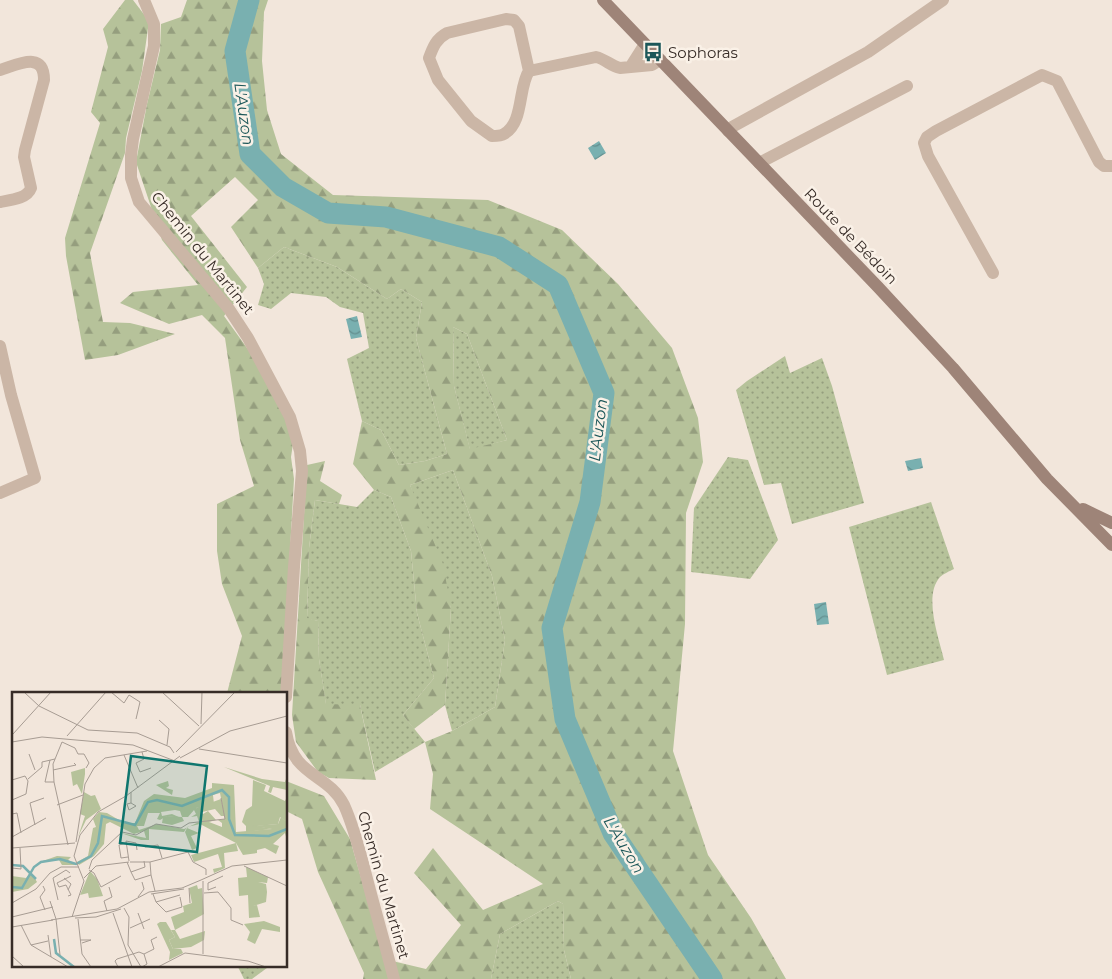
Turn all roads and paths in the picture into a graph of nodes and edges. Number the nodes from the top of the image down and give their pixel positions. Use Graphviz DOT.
graph roads {
  1 [pos="144,0"];
  2 [pos="603,0"];
  3 [pos="943,0"];
  4 [pos="645,44"];
  5 [pos="660,60"];
  6 [pos="631,66"];
  7 [pos="1,67"];
  8 [pos="529,71"];
  9 [pos="907,86"];
  10 [pos="728,131"];
  11 [pos="759,163"];
  12 [pos="1112,166"];
  13 [pos="0,202"];
  14 [pos="992,273"];
  15 [pos="0,346"];
  16 [pos="0,493"];
  17 [pos="1068,500"];
  18 [pos="1112,524"];
  19 [pos="1112,545"];
  20 [pos="286,692"];
  21 [pos="288,745"];
  22 [pos="394,979"];
  1 -- 20 [label="street, Chemin du Martinet"];
  2 -- 4 [label="main road, Route de Bédoin"];
  3 -- 10 [label="street"];
  4 -- 5 [label="main road, Route de Bédoin"];
  4 -- 6 [label="street"];
  5 -- 6 [label="street"];
  5 -- 10 [label="main road, Route de Bédoin"];
  6 -- 8 [label="street"];
  7 -- 13 [label="street"];
  8 -- 8 [label="street"];
  9 -- 11 [label="street"];
  10 -- 11 [label="main road, Route de Bédoin"];
  11 -- 17 [label="main road, Route de Bédoin"];
  12 -- 14 [label="street"];
  15 -- 16 [label="street"];
  17 -- 18 [label="main road, Route de Bédoin"];
  17 -- 19 [label="main road, Route de Bédoin"];
  21 -- 22 [label="street, Chemin du Martinet"];
}
